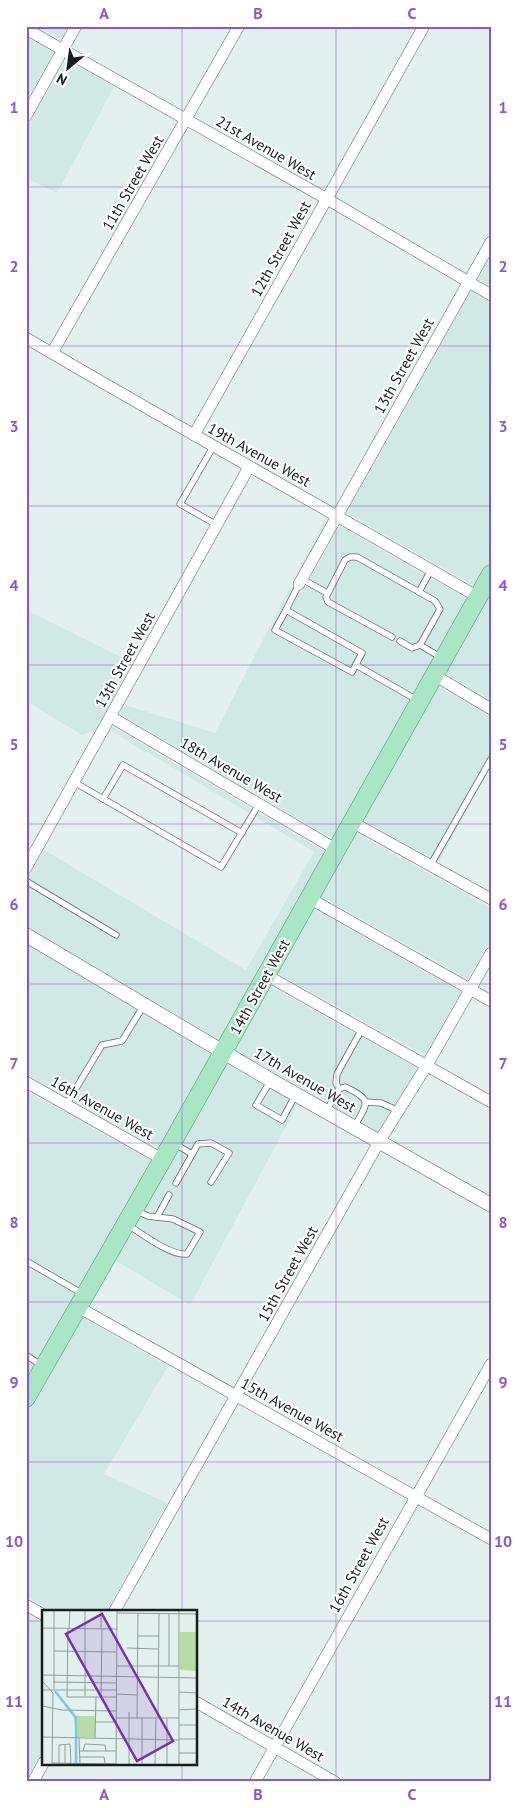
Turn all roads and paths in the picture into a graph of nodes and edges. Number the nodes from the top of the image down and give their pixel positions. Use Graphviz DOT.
graph roads {
  1 [pos="76,26"];
  2 [pos="239,26"];
  3 [pos="424,26"];
  4 [pos="26,29"];
  5 [pos="63,49"];
  6 [pos="26,116"];
  7 [pos="186,120"];
  8 [pos="327,199"];
  9 [pos="491,242"];
  10 [pos="468,282"];
  11 [pos="491,295"];
  12 [pos="26,338"];
  13 [pos="52,353"];
  14 [pos="194,435"];
  15 [pos="213,447"];
  16 [pos="249,467"];
  17 [pos="338,516"];
  18 [pos="217,525"];
  19 [pos="431,570"];
  20 [pos="491,574"];
  21 [pos="301,581"];
  22 [pos="419,592"];
  23 [pos="327,593"];
  24 [pos="478,597"];
  25 [pos="286,610"];
  26 [pos="392,637"];
  27 [pos="400,641"];
  28 [pos="420,646"];
  29 [pos="444,659"];
  30 [pos="356,665"];
  31 [pos="434,675"];
  32 [pos="420,701"];
  33 [pos="491,709"];
  34 [pos="111,717"];
  35 [pos="491,758"];
  36 [pos="74,782"];
  37 [pos="103,799"];
  38 [pos="259,804"];
  39 [pos="352,822"];
  40 [pos="242,833"];
  41 [pos="337,850"];
  42 [pos="430,866"];
  43 [pos="26,868"];
  44 [pos="26,882"];
  45 [pos="310,898"];
  46 [pos="491,899"];
  47 [pos="26,935"];
  48 [pos="116,935"];
  49 [pos="491,953"];
  50 [pos="266,975"];
  51 [pos="471,989"];
  52 [pos="491,1000"];
  53 [pos="144,1005"];
  54 [pos="362,1029"];
  55 [pos="223,1051"];
  56 [pos="427,1065"];
  57 [pos="272,1080"];
  58 [pos="26,1082"];
  59 [pos="339,1089"];
  60 [pos="296,1094"];
  61 [pos="366,1102"];
  62 [pos="491,1102"];
  63 [pos="66,1105"];
  64 [pos="326,1111"];
  65 [pos="398,1111"];
  66 [pos="354,1127"];
  67 [pos="380,1142"];
  68 [pos="172,1143"];
  69 [pos="192,1154"];
  70 [pos="162,1159"];
  71 [pos="211,1182"];
  72 [pos="176,1183"];
  73 [pos="169,1195"];
  74 [pos="491,1205"];
  75 [pos="130,1217"];
  76 [pos="157,1217"];
  77 [pos="26,1261"];
  78 [pos="82,1301"];
  79 [pos="26,1355"];
  80 [pos="491,1364"];
  81 [pos="44,1366"];
  82 [pos="236,1396"];
  83 [pos="26,1398"];
  84 [pos="416,1496"];
  85 [pos="491,1539"];
  86 [pos="26,1605"];
  87 [pos="115,1610"];
  88 [pos="42,1614"];
  89 [pos="198,1703"];
  90 [pos="275,1747"];
  91 [pos="42,1766"];
  92 [pos="33,1782"];
  93 [pos="255,1782"];
  94 [pos="336,1782"];
  1 -- 5 [label="street"];
  2 -- 7 [label="street, 11th Street West"];
  3 -- 8 [label="street, 12th Street West"];
  4 -- 5 [label="street, 21st Avenue West"];
  5 -- 6 [label="street"];
  5 -- 7 [label="street, 21st Avenue West"];
  7 -- 8 [label="street, 21st Avenue West"];
  7 -- 13 [label="street, 11th Street West"];
  8 -- 10 [label="street, 21st Avenue West"];
  8 -- 14 [label="street, 12th Street West"];
  9 -- 10 [label="street, 13th Street West"];
  10 -- 11 [label="street, 21st Avenue West"];
  10 -- 17 [label="street, 13th Street West"];
  12 -- 13 [label="street, 19th Avenue West"];
  13 -- 14 [label="street, 19th Avenue West"];
  14 -- 15 [label="street, 19th Avenue West"];
  15 -- 16 [label="street, 19th Avenue West"];
  15 -- 18 [label="lane"];
  16 -- 17 [label="street, 19th Avenue West"];
  16 -- 18 [label="street, 13th Street West"];
  17 -- 19 [label="street, 19th Avenue West"];
  17 -- 21 [label="street, 13th Street West"];
  18 -- 34 [label="street, 13th Street West"];
  19 -- 22 [label="lane"];
  19 -- 24 [label="street, 19th Avenue West"];
  20 -- 24 [label="main road, 14th Street West"];
  21 -- 23 [label="lane"];
  21 -- 25 [label="lane"];
  22 -- 23 [label="lane"];
  22 -- 28 [label="lane"];
  23 -- 26 [label="lane"];
  24 -- 29 [label="main road, 14th Street West"];
  25 -- 30 [label="lane"];
  25 -- 30 [label="lane"];
  27 -- 28 [label="lane"];
  28 -- 29 [label="lane"];
  29 -- 31 [label="main road, 14th Street West"];
  30 -- 32 [label="lane"];
  31 -- 32 [label="main road, 14th Street West"];
  31 -- 33 [label="street"];
  32 -- 39 [label="main road, 14th Street West"];
  34 -- 36 [label="street, 13th Street West"];
  34 -- 38 [label="street, 18th Avenue West"];
  35 -- 42 [label="lane"];
  36 -- 37 [label="lane"];
  36 -- 43 [label="street, 13th Street West"];
  37 -- 40 [label="lane"];
  37 -- 40 [label="lane"];
  38 -- 40 [label="lane"];
  38 -- 41 [label="street, 18th Avenue West"];
  39 -- 41 [label="main road, 14th Street West"];
  39 -- 42 [label="street"];
  41 -- 45 [label="main road, 14th Street West"];
  42 -- 46 [label="street"];
  44 -- 48 [label="lane"];
  45 -- 50 [label="main road, 14th Street West"];
  45 -- 51 [label="street"];
  47 -- 53 [label="street, 17th Avenue West"];
  49 -- 51 [label="street, 15th Street West"];
  50 -- 54 [label="street"];
  50 -- 55 [label="main road, 14th Street West"];
  51 -- 52 [label="street"];
  51 -- 56 [label="street, 15th Street West"];
  53 -- 55 [label="street, 17th Avenue West"];
  53 -- 63 [label="lane"];
  54 -- 56 [label="street"];
  54 -- 59 [label="lane"];
  55 -- 57 [label="street, 17th Avenue West"];
  55 -- 68 [label="main road, 14th Street West"];
  56 -- 62 [label="street"];
  56 -- 65 [label="street, 15th Street West"];
  57 -- 60 [label="street, 17th Avenue West"];
  57 -- 60 [label="lane"];
  58 -- 63 [label="street, 16th Avenue West"];
  59 -- 61 [label="lane"];
  59 -- 64 [label="lane"];
  60 -- 64 [label="street, 17th Avenue West"];
  61 -- 65 [label="lane"];
  61 -- 66 [label="lane"];
  63 -- 70 [label="street, 16th Avenue West"];
  64 -- 66 [label="street, 17th Avenue West"];
  65 -- 67 [label="street, 15th Street West"];
  66 -- 67 [label="street, 17th Avenue West"];
  67 -- 74 [label="street, 17th Avenue West"];
  67 -- 82 [label="street, 15th Street West"];
  68 -- 69 [label="lane"];
  68 -- 70 [label="main road, 14th Street West"];
  69 -- 71 [label="lane"];
  69 -- 72 [label="lane"];
  70 -- 75 [label="main road, 14th Street West"];
  73 -- 76 [label="lane"];
  75 -- 76 [label="lane"];
  75 -- 76 [label="lane"];
  75 -- 78 [label="main road, 14th Street West"];
  77 -- 78 [label="lane"];
  78 -- 81 [label="main road, 14th Street West"];
  78 -- 82 [label="street, 15th Avenue West"];
  79 -- 81 [label="lane"];
  80 -- 84 [label="street, 16th Street West"];
  81 -- 83 [label="main road, 14th Street West"];
  82 -- 84 [label="street, 15th Avenue West"];
  82 -- 87 [label="street, 15th Street West"];
  84 -- 85 [label="street, 15th Avenue West"];
  84 -- 90 [label="street, 16th Street West"];
  86 -- 88 [label="street"];
  89 -- 90 [label="street, 14th Avenue West"];
  90 -- 93 [label="street, 16th Street West"];
  90 -- 94 [label="street, 14th Avenue West"];
  91 -- 92 [label="street"];
}
